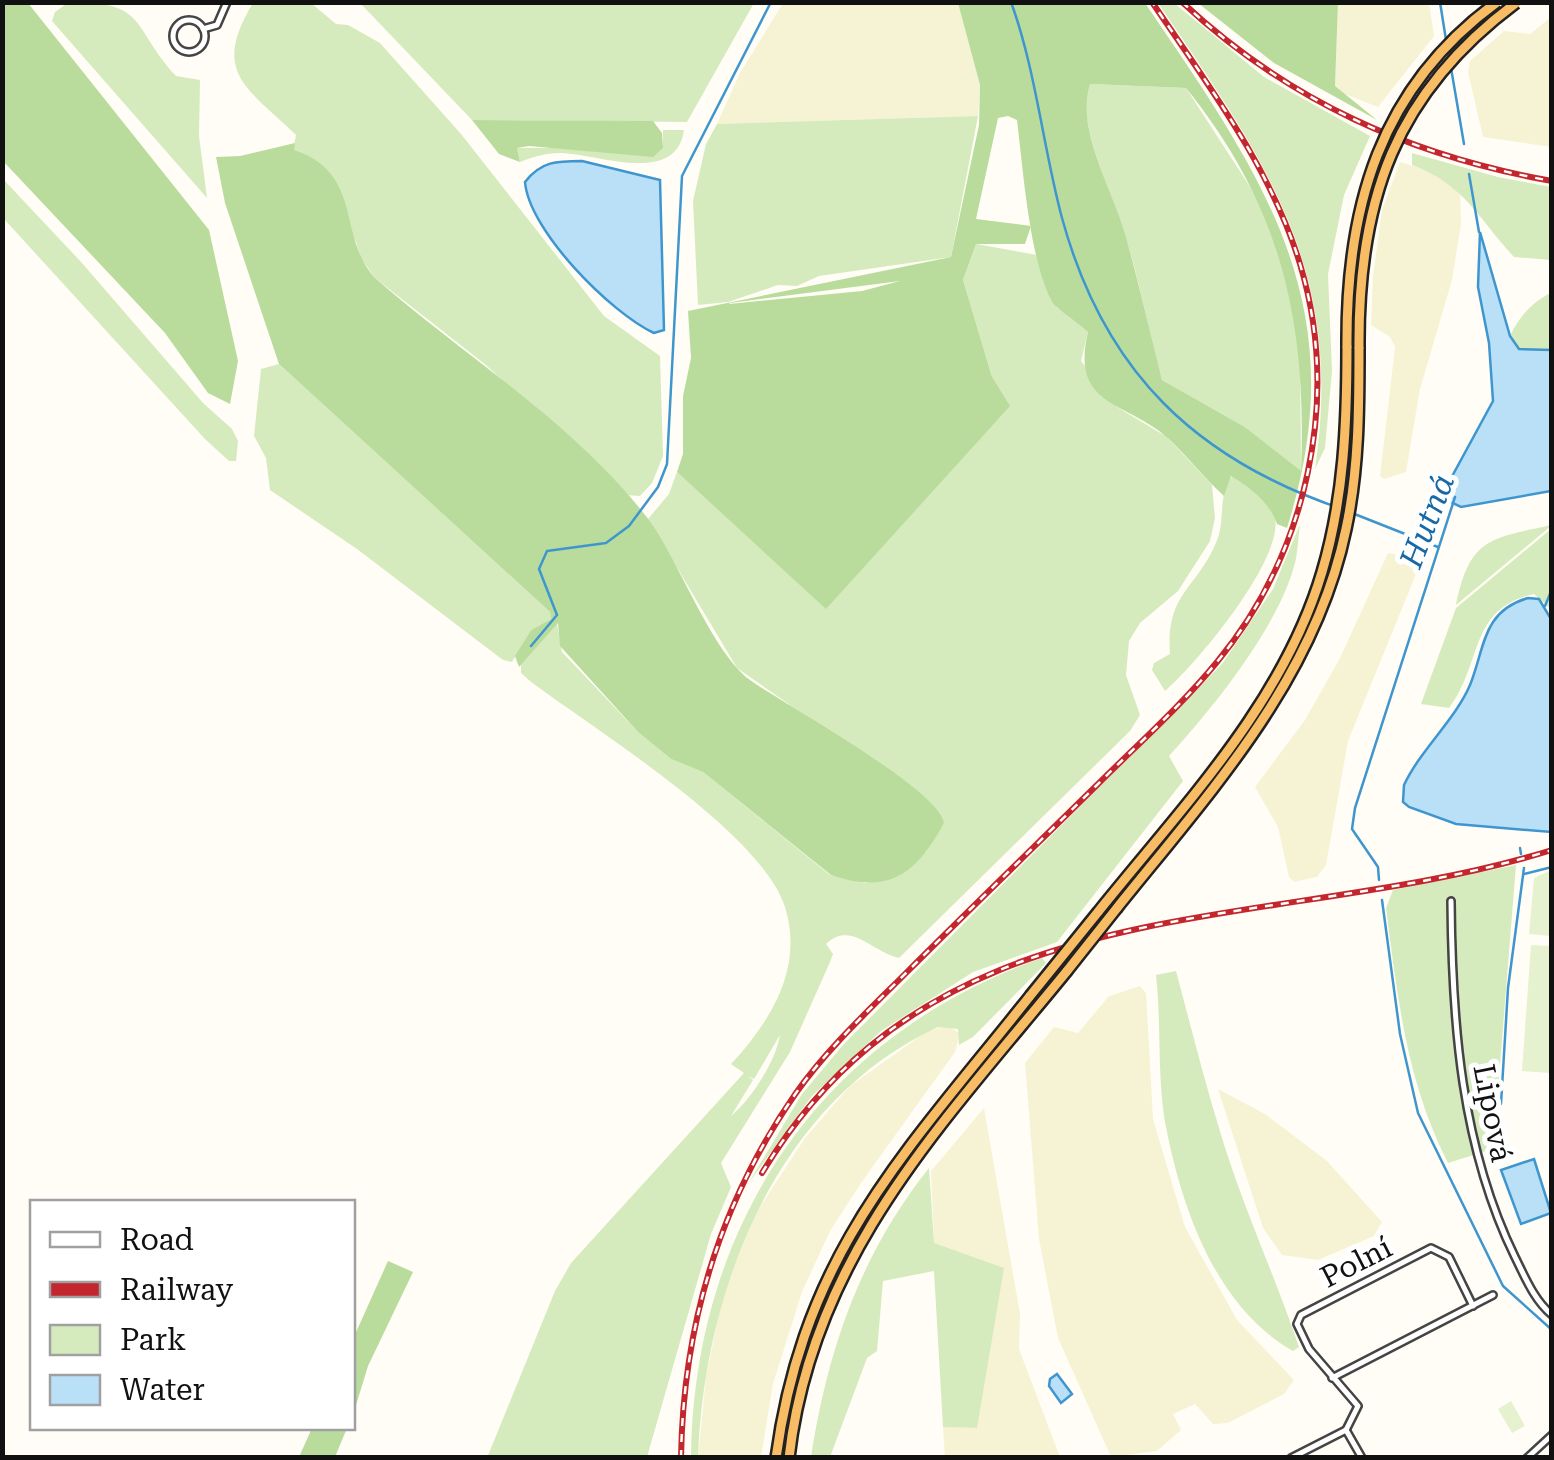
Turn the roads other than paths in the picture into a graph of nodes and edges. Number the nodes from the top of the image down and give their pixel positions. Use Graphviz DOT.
graph roads {
  1 [pos="227,2"];
  2 [pos="1497,2"];
  3 [pos="1517,3"];
  4 [pos="203,28"];
  5 [pos="1451,901"];
  6 [pos="1493,1296"];
  7 [pos="1473,1306"];
  8 [pos="1552,1315"];
  9 [pos="1332,1378"];
  10 [pos="1346,1430"];
  11 [pos="1552,1435"];
  12 [pos="776,1458"];
  13 [pos="789,1458"];
  14 [pos="1291,1458"];
  15 [pos="1362,1458"];
  16 [pos="1527,1458"];
  1 -- 4 [label="street"];
  2 -- 12 [label="highway, bridge"];
  3 -- 13 [label="highway, bridge"];
  4 -- 4 [label="street"];
  5 -- 8 [label="street, Lipová"];
  6 -- 7 [label="street"];
  7 -- 9 [label="street"];
  7 -- 9 [label="street, Polní"];
  9 -- 10 [label="street, Polní"];
  10 -- 14 [label="street"];
  10 -- 15 [label="street"];
  11 -- 16 [label="street"];
}
